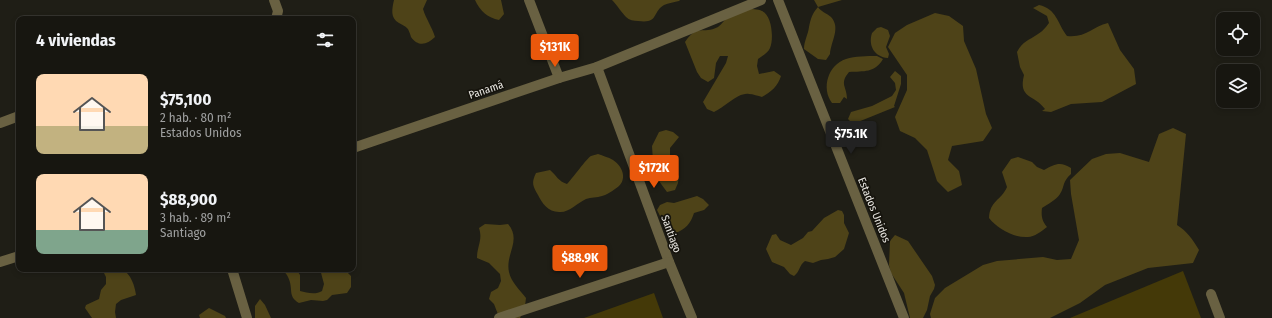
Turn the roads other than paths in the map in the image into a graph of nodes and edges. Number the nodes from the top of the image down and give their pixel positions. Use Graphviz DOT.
graph roads {
  1 [pos="274,0"];
  2 [pos="529,0"];
  3 [pos="760,0"];
  4 [pos="778,0"];
  5 [pos="277,16"];
  6 [pos="598,66"];
  7 [pos="559,78"];
  8 [pos="16,117"];
  9 [pos="0,124"];
  10 [pos="356,147"];
  11 [pos="16,257"];
  12 [pos="0,262"];
  13 [pos="669,262"];
  14 [pos="233,272"];
  15 [pos="1211,294"];
  16 [pos="248,318"];
  17 [pos="499,318"];
  18 [pos="692,318"];
  19 [pos="904,318"];
  20 [pos="1220,318"];
  1 -- 5 [label="street"];
  2 -- 7 [label="street"];
  3 -- 6 [label="street, Panamá"];
  4 -- 19 [label="street, Estados Unidos"];
  6 -- 7 [label="street, Panamá"];
  6 -- 13 [label="street, Santiago"];
  7 -- 10 [label="street, Panamá"];
  8 -- 9 [label="street"];
  11 -- 12 [label="street"];
  13 -- 17 [label="street"];
  13 -- 18 [label="street, Santiago"];
  14 -- 16 [label="street"];
  15 -- 20 [label="street"];
}
